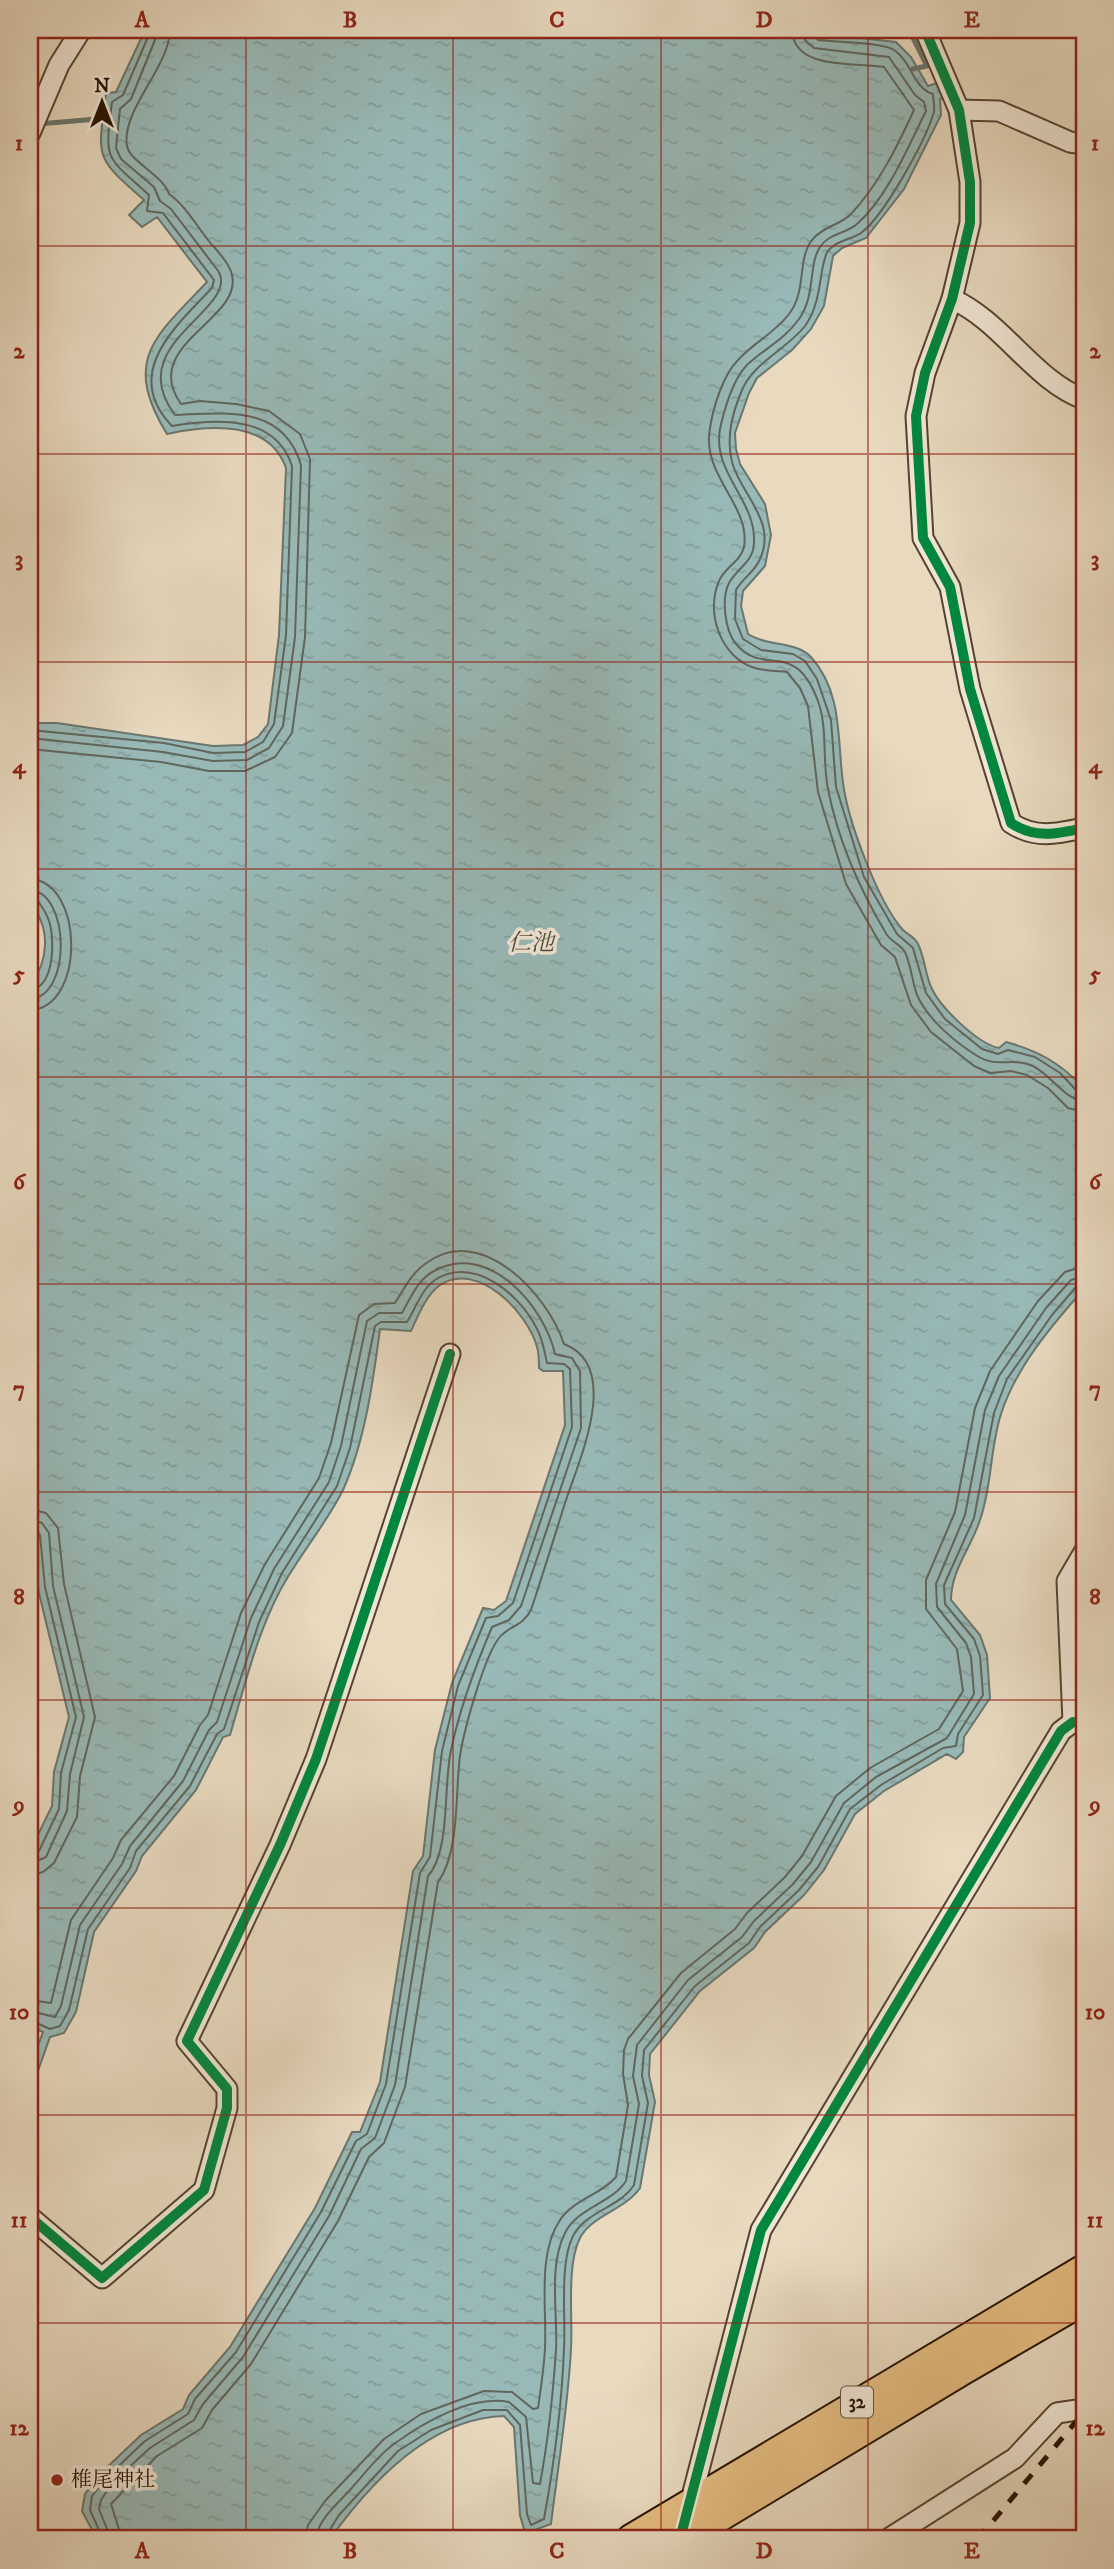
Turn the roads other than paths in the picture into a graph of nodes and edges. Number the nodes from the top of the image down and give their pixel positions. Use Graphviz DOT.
graph roads {
  1 [pos="81,30"];
  2 [pos="926,30"];
  3 [pos="959,110"];
  4 [pos="30,133"];
  5 [pos="1084,144"];
  6 [pos="952,299"];
  7 [pos="1084,399"];
  8 [pos="1084,828"];
  9 [pos="450,1354"];
  10 [pos="1084,1552"];
  11 [pos="1079,1725"];
  12 [pos="30,2220"];
  13 [pos="1084,2269"];
  14 [pos="1084,2300"];
  15 [pos="1084,2409"];
  16 [pos="691,2501"];
  17 [pos="632,2539"];
  18 [pos="682,2539"];
  19 [pos="888,2539"];
  1 -- 4 [label="street"];
  2 -- 3 [label="street"];
  3 -- 5 [label="street"];
  3 -- 6 [label="street"];
  6 -- 7 [label="street"];
  6 -- 8 [label="street"];
  9 -- 12 [label="street"];
  10 -- 11 [label="street"];
  11 -- 16 [label="street"];
  13 -- 16 [label="highway, 32"];
  14 -- 18 [label="highway, 32"];
  15 -- 19 [label="street"];
  16 -- 17 [label="highway, 32"];
  16 -- 18 [label="street"];
}
